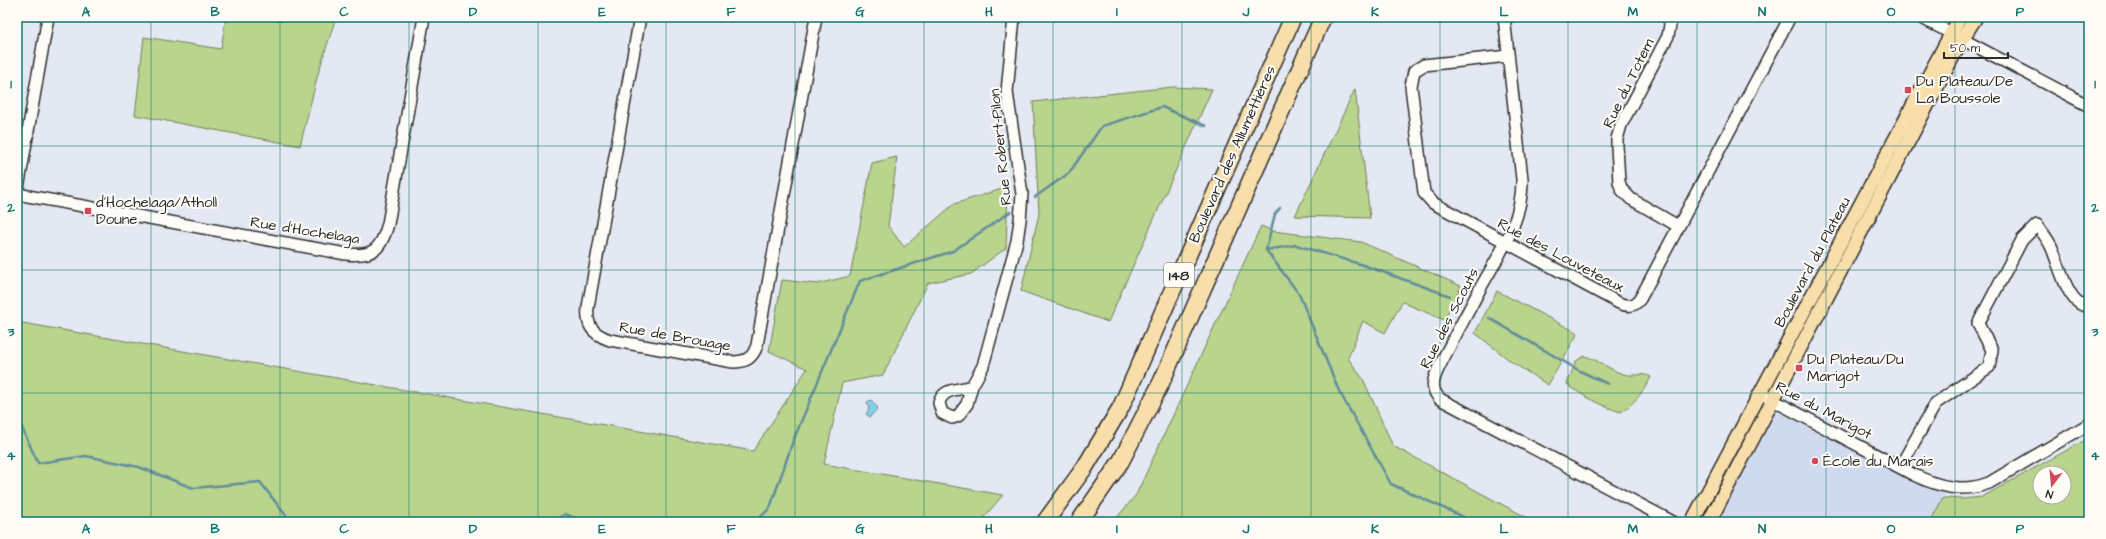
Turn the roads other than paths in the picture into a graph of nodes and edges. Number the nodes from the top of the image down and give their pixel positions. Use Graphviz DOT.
graph roads {
  1 [pos="48,17"];
  2 [pos="424,17"];
  3 [pos="640,17"];
  4 [pos="816,17"];
  5 [pos="1014,17"];
  6 [pos="1293,17"];
  7 [pos="1323,17"];
  8 [pos="1504,17"];
  9 [pos="1669,17"];
  10 [pos="1790,17"];
  11 [pos="1920,17"];
  12 [pos="1960,17"];
  13 [pos="1976,17"];
  14 [pos="1957,36"];
  15 [pos="1508,56"];
  16 [pos="2089,106"];
  17 [pos="17,194"];
  18 [pos="1678,226"];
  19 [pos="1506,242"];
  20 [pos="2089,306"];
  21 [pos="972,386"];
  22 [pos="1761,394"];
  23 [pos="1773,400"];
  24 [pos="2089,424"];
  25 [pos="1900,467"];
  26 [pos="1045,522"];
  27 [pos="1080,522"];
  28 [pos="1673,522"];
  29 [pos="1692,522"];
  30 [pos="1708,522"];
  1 -- 17 [label="street"];
  2 -- 17 [label="street, Rue d'Hochelaga"];
  3 -- 4 [label="street, Rue de Brouage"];
  5 -- 21 [label="street, Rue Robert-Pilon"];
  6 -- 26 [label="highway, Boulevard des Allumettières / 148"];
  7 -- 27 [label="highway, Boulevard des Allumettières / 148"];
  8 -- 15 [label="street, Rue des Scouts"];
  9 -- 18 [label="street, Rue du Totem"];
  10 -- 18 [label="street, Rue des Louveteaux"];
  11 -- 14 [label="street"];
  12 -- 14 [label="main road, Boulevard du Plateau"];
  13 -- 14 [label="main road, Boulevard du Plateau"];
  14 -- 16 [label="street"];
  14 -- 22 [label="main road, Boulevard du Plateau"];
  14 -- 23 [label="main road, Boulevard du Plateau"];
  15 -- 19 [label="street, Rue des Scouts"];
  15 -- 19 [label="street, Rue des Louveteaux"];
  18 -- 19 [label="street, Rue des Louveteaux"];
  19 -- 28 [label="street, Rue des Scouts"];
  20 -- 25 [label="street"];
  22 -- 23 [label="street, Rue du Marigot"];
  22 -- 29 [label="main road, Boulevard du Plateau"];
  23 -- 25 [label="street, Rue du Marigot"];
  23 -- 30 [label="main road, Boulevard du Plateau"];
  24 -- 25 [label="street, Rue du Marigot"];
}
